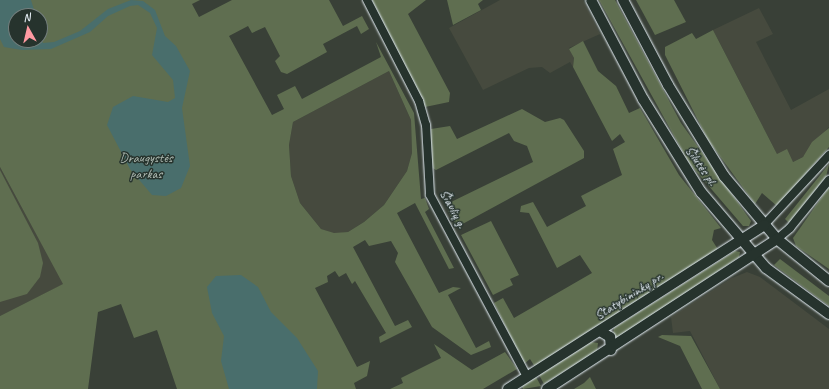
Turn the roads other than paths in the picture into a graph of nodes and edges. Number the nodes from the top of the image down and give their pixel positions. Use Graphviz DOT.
graph roads {
  1 [pos="367,0"];
  2 [pos="591,0"];
  3 [pos="623,0"];
  4 [pos="829,155"];
  5 [pos="829,180"];
  6 [pos="764,226"];
  7 [pos="777,239"];
  8 [pos="743,241"];
  9 [pos="754,255"];
  10 [pos="829,281"];
  11 [pos="829,314"];
  12 [pos="600,331"];
  13 [pos="611,350"];
  14 [pos="527,377"];
  15 [pos="508,389"];
  16 [pos="547,389"];
  1 -- 14 [label="street, Šiaulių g."];
  2 -- 8 [label="main road, Šilutės pl."];
  3 -- 6 [label="main road, Šilutės pl."];
  4 -- 6 [label="street"];
  5 -- 7 [label="street"];
  6 -- 7 [label="main road, Šilutės pl."];
  6 -- 8 [label="main road, Statybininkų pr."];
  7 -- 9 [label="main road"];
  7 -- 10 [label="main road, Šilutės pl."];
  8 -- 9 [label="main road, Šilutės pl."];
  8 -- 12 [label="main road, Statybininkų pr."];
  9 -- 11 [label="main road, Šilutės pl."];
  9 -- 13 [label="main road"];
  12 -- 13 [label="main road"];
  12 -- 14 [label="main road, Statybininkų pr."];
  13 -- 16 [label="main road"];
  14 -- 15 [label="main road, Statybininkų pr."];
}
